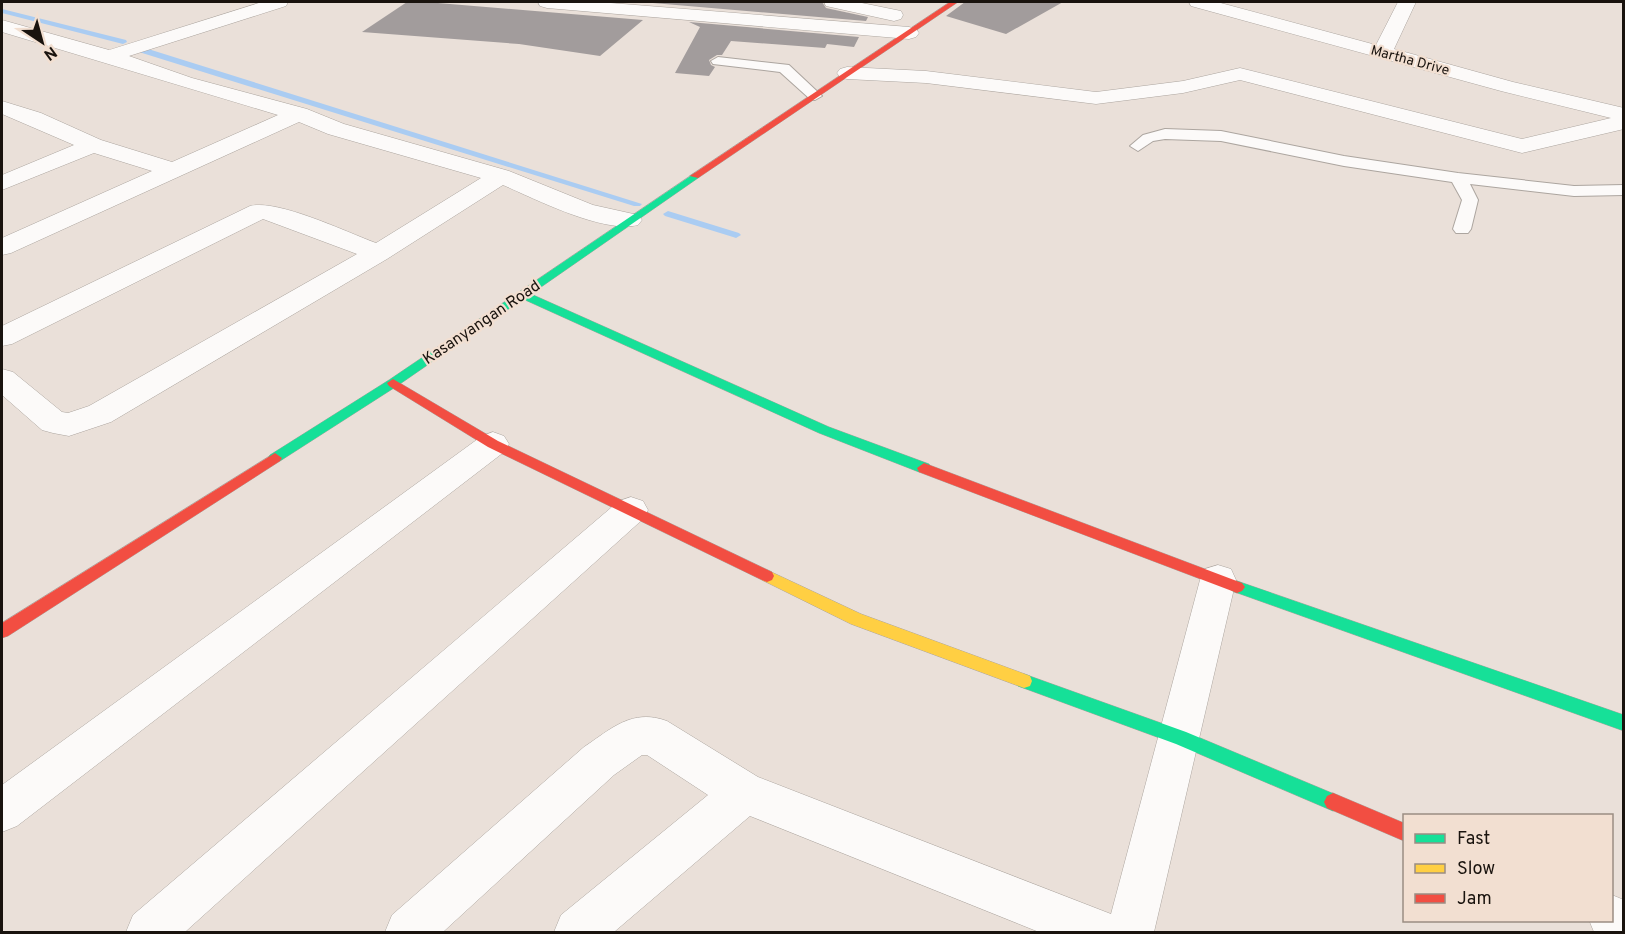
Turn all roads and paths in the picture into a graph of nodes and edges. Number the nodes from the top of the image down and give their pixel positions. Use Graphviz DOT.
graph roads {
  1 [pos="279,2"];
  2 [pos="547,2"];
  3 [pos="707,2"];
  4 [pos="833,2"];
  5 [pos="954,2"];
  6 [pos="1198,2"];
  7 [pos="1407,2"];
  8 [pos="584,3"];
  9 [pos="678,15"];
  10 [pos="925,22"];
  11 [pos="2,26"];
  12 [pos="909,33"];
  13 [pos="1382,53"];
  14 [pos="109,56"];
  15 [pos="718,61"];
  16 [pos="847,73"];
  17 [pos="814,96"];
  18 [pos="2,107"];
  19 [pos="299,114"];
  20 [pos="1623,115"];
  21 [pos="33,118"];
  22 [pos="1623,122"];
  23 [pos="2,130"];
  24 [pos="93,145"];
  25 [pos="1138,146"];
  26 [pos="173,170"];
  27 [pos="501,176"];
  28 [pos="1458,178"];
  29 [pos="2,183"];
  30 [pos="1623,190"];
  31 [pos="629,220"];
  32 [pos="1462,229"];
  33 [pos="2,247"];
  34 [pos="378,253"];
  35 [pos="524,295"];
  36 [pos="2,337"];
  37 [pos="2,379"];
  38 [pos="393,383"];
  39 [pos="494,444"];
  40 [pos="631,510"];
  41 [pos="1218,580"];
  42 [pos="2,631"];
  43 [pos="1623,723"];
  44 [pos="1180,738"];
  45 [pos="744,794"];
  46 [pos="2,810"];
  47 [pos="1403,832"];
  48 [pos="150,933"];
  49 [pos="409,933"];
  50 [pos="578,933"];
  51 [pos="1097,933"];
  52 [pos="1130,933"];
  1 -- 14 [label="street"];
  2 -- 8 [label="street"];
  3 -- 9 [label="street"];
  4 -- 10 [label="street"];
  5 -- 10 [label="street, Kasanyangan Road"];
  6 -- 13 [label="street, Martha Drive"];
  7 -- 13 [label="street"];
  8 -- 9 [label="street"];
  9 -- 12 [label="street"];
  10 -- 12 [label="street, Kasanyangan Road"];
  11 -- 14 [label="street"];
  12 -- 16 [label="street, Kasanyangan Road"];
  13 -- 20 [label="street, Martha Drive"];
  14 -- 19 [label="street"];
  15 -- 17 [label="lane"];
  16 -- 17 [label="street, Kasanyangan Road"];
  16 -- 22 [label="street"];
  17 -- 31 [label="street, Kasanyangan Road"];
  18 -- 21 [label="street"];
  19 -- 26 [label="street"];
  19 -- 27 [label="street"];
  21 -- 23 [label="street"];
  21 -- 24 [label="street"];
  24 -- 26 [label="street"];
  24 -- 29 [label="street"];
  25 -- 28 [label="lane"];
  26 -- 33 [label="street"];
  27 -- 31 [label="street"];
  27 -- 34 [label="street"];
  28 -- 30 [label="lane"];
  28 -- 32 [label="lane"];
  31 -- 35 [label="street, Kasanyangan Road"];
  34 -- 36 [label="street"];
  34 -- 37 [label="street"];
  35 -- 38 [label="street, Kasanyangan Road"];
  35 -- 41 [label="street"];
  38 -- 39 [label="street"];
  38 -- 42 [label="street, Kasanyangan Road"];
  39 -- 40 [label="street"];
  39 -- 46 [label="street"];
  40 -- 44 [label="street"];
  40 -- 48 [label="street"];
  41 -- 43 [label="street"];
  41 -- 44 [label="street"];
  44 -- 47 [label="street"];
  44 -- 52 [label="street"];
  45 -- 49 [label="street"];
  45 -- 50 [label="street"];
  45 -- 51 [label="street"];
}
